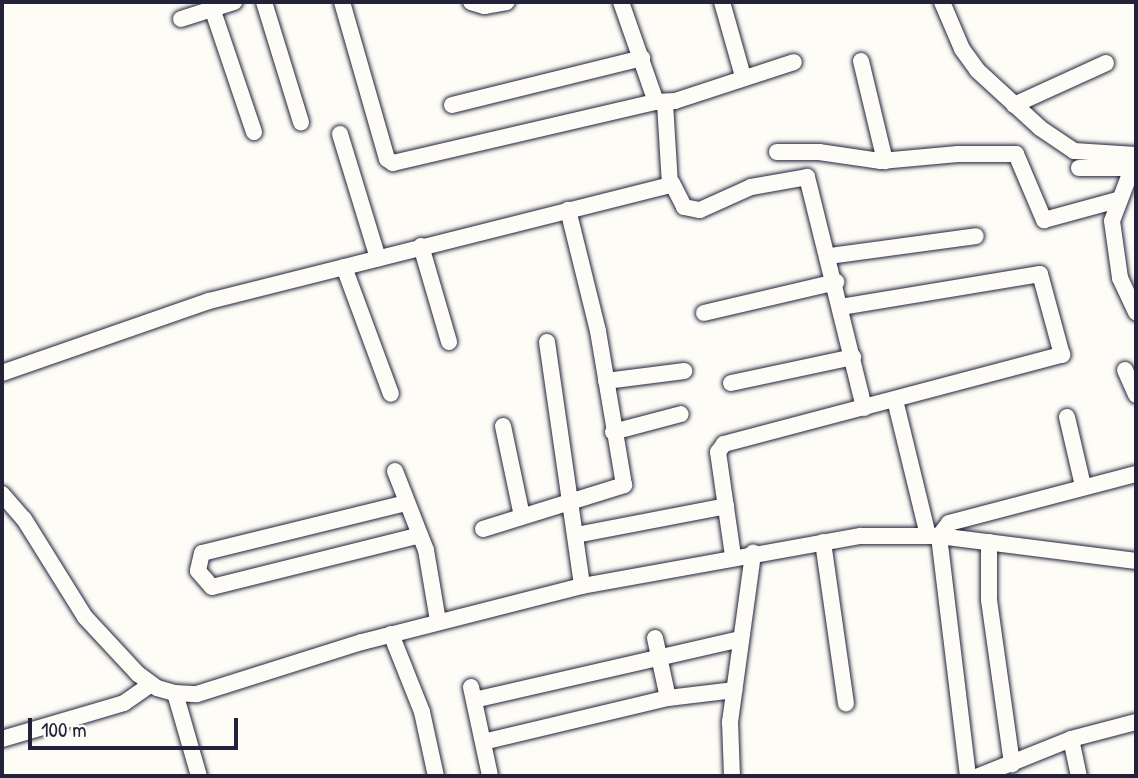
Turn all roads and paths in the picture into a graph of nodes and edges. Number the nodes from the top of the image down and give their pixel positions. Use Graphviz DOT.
graph roads {
  1 [pos="234,2"];
  2 [pos="264,2"];
  3 [pos="342,2"];
  4 [pos="471,2"];
  5 [pos="507,2"];
  6 [pos="621,2"];
  7 [pos="722,2"];
  8 [pos="942,2"];
  9 [pos="212,8"];
  10 [pos="181,19"];
  11 [pos="642,58"];
  12 [pos="861,61"];
  13 [pos="794,62"];
  14 [pos="1106,62"];
  15 [pos="743,76"];
  16 [pos="660,103"];
  17 [pos="452,104"];
  18 [pos="1014,105"];
  19 [pos="301,122"];
  20 [pos="254,132"];
  21 [pos="340,134"];
  22 [pos="778,152"];
  23 [pos="1134,160"];
  24 [pos="885,161"];
  25 [pos="1079,168"];
  26 [pos="672,183"];
  27 [pos="1117,200"];
  28 [pos="568,210"];
  29 [pos="976,236"];
  30 [pos="421,247"];
  31 [pos="829,256"];
  32 [pos="378,258"];
  33 [pos="344,267"];
  34 [pos="836,282"];
  35 [pos="841,307"];
  36 [pos="1136,312"];
  37 [pos="704,313"];
  38 [pos="449,342"];
  39 [pos="547,342"];
  40 [pos="853,357"];
  41 [pos="1125,370"];
  42 [pos="684,371"];
  43 [pos="2,373"];
  44 [pos="606,381"];
  45 [pos="731,383"];
  46 [pos="391,394"];
  47 [pos="1136,395"];
  48 [pos="895,400"];
  49 [pos="864,408"];
  50 [pos="681,414"];
  51 [pos="1067,417"];
  52 [pos="502,426"];
  53 [pos="613,432"];
  54 [pos="395,471"];
  55 [pos="1136,474"];
  56 [pos="1083,486"];
  57 [pos="2,494"];
  58 [pos="406,502"];
  59 [pos="572,502"];
  60 [pos="726,506"];
  61 [pos="522,516"];
  62 [pos="483,529"];
  63 [pos="420,535"];
  64 [pos="576,535"];
  65 [pos="934,535"];
  66 [pos="823,542"];
  67 [pos="989,542"];
  68 [pos="753,553"];
  69 [pos="733,556"];
  70 [pos="1136,561"];
  71 [pos="582,586"];
  72 [pos="438,621"];
  73 [pos="391,634"];
  74 [pos="654,638"];
  75 [pos="741,639"];
  76 [pos="659,658"];
  77 [pos="151,684"];
  78 [pos="734,690"];
  79 [pos="175,693"];
  80 [pos="668,698"];
  81 [pos="846,702"];
  82 [pos="1136,722"];
  83 [pos="2,739"];
  84 [pos="1071,739"];
  85 [pos="484,742"];
  86 [pos="1012,764"];
  87 [pos="199,776"];
  88 [pos="436,776"];
  89 [pos="490,776"];
  90 [pos="732,776"];
  91 [pos="968,776"];
  92 [pos="979,776"];
  93 [pos="1079,776"];
  1 -- 9 [label="street"];
  2 -- 19 [label="street"];
  3 -- 16 [label="street"];
  4 -- 5 [label="street"];
  6 -- 11 [label="street"];
  7 -- 15 [label="street"];
  8 -- 18 [label="street"];
  9 -- 10 [label="street"];
  9 -- 20 [label="street"];
  11 -- 16 [label="street"];
  11 -- 17 [label="street"];
  12 -- 24 [label="street"];
  13 -- 15 [label="street"];
  14 -- 18 [label="street"];
  15 -- 16 [label="street"];
  16 -- 26 [label="street"];
  18 -- 23 [label="street"];
  21 -- 32 [label="street"];
  22 -- 24 [label="street"];
  23 -- 25 [label="street"];
  23 -- 27 [label="street"];
  24 -- 27 [label="street"];
  26 -- 28 [label="street"];
  26 -- 31 [label="street"];
  27 -- 36 [label="street"];
  28 -- 30 [label="street"];
  28 -- 44 [label="street"];
  29 -- 31 [label="street"];
  30 -- 32 [label="street"];
  30 -- 38 [label="street"];
  31 -- 34 [label="street"];
  32 -- 33 [label="street"];
  33 -- 43 [label="street"];
  33 -- 46 [label="street"];
  34 -- 35 [label="street"];
  34 -- 37 [label="street"];
  35 -- 40 [label="street"];
  35 -- 48 [label="street"];
  39 -- 59 [label="street"];
  40 -- 45 [label="street"];
  40 -- 49 [label="street"];
  41 -- 47 [label="street"];
  42 -- 44 [label="street"];
  44 -- 53 [label="street"];
  48 -- 49 [label="street"];
  48 -- 65 [label="street"];
  49 -- 60 [label="street"];
  50 -- 53 [label="street"];
  51 -- 56 [label="street"];
  52 -- 61 [label="street"];
  53 -- 59 [label="street"];
  54 -- 58 [label="street"];
  55 -- 56 [label="street"];
  56 -- 65 [label="street"];
  57 -- 77 [label="street"];
  58 -- 63 [label="street"];
  58 -- 63 [label="street"];
  59 -- 61 [label="street"];
  59 -- 64 [label="street"];
  60 -- 64 [label="street"];
  60 -- 69 [label="street"];
  61 -- 62 [label="street"];
  63 -- 72 [label="street"];
  64 -- 71 [label="street"];
  65 -- 66 [label="street"];
  65 -- 67 [label="street"];
  65 -- 91 [label="street"];
  66 -- 68 [label="street"];
  66 -- 81 [label="street"];
  67 -- 70 [label="street"];
  67 -- 86 [label="street"];
  68 -- 69 [label="street"];
  68 -- 75 [label="street"];
  69 -- 71 [label="street"];
  71 -- 72 [label="street"];
  72 -- 73 [label="street"];
  73 -- 79 [label="street"];
  73 -- 88 [label="street"];
  74 -- 76 [label="street"];
  75 -- 76 [label="street"];
  75 -- 78 [label="street"];
  76 -- 80 [label="street"];
  76 -- 85 [label="street"];
  77 -- 79 [label="street"];
  77 -- 83 [label="street"];
  78 -- 80 [label="street"];
  78 -- 90 [label="street"];
  79 -- 87 [label="street"];
  80 -- 85 [label="street"];
  82 -- 84 [label="street"];
  84 -- 86 [label="street"];
  84 -- 93 [label="street"];
  85 -- 89 [label="street"];
  86 -- 92 [label="street"];
}
